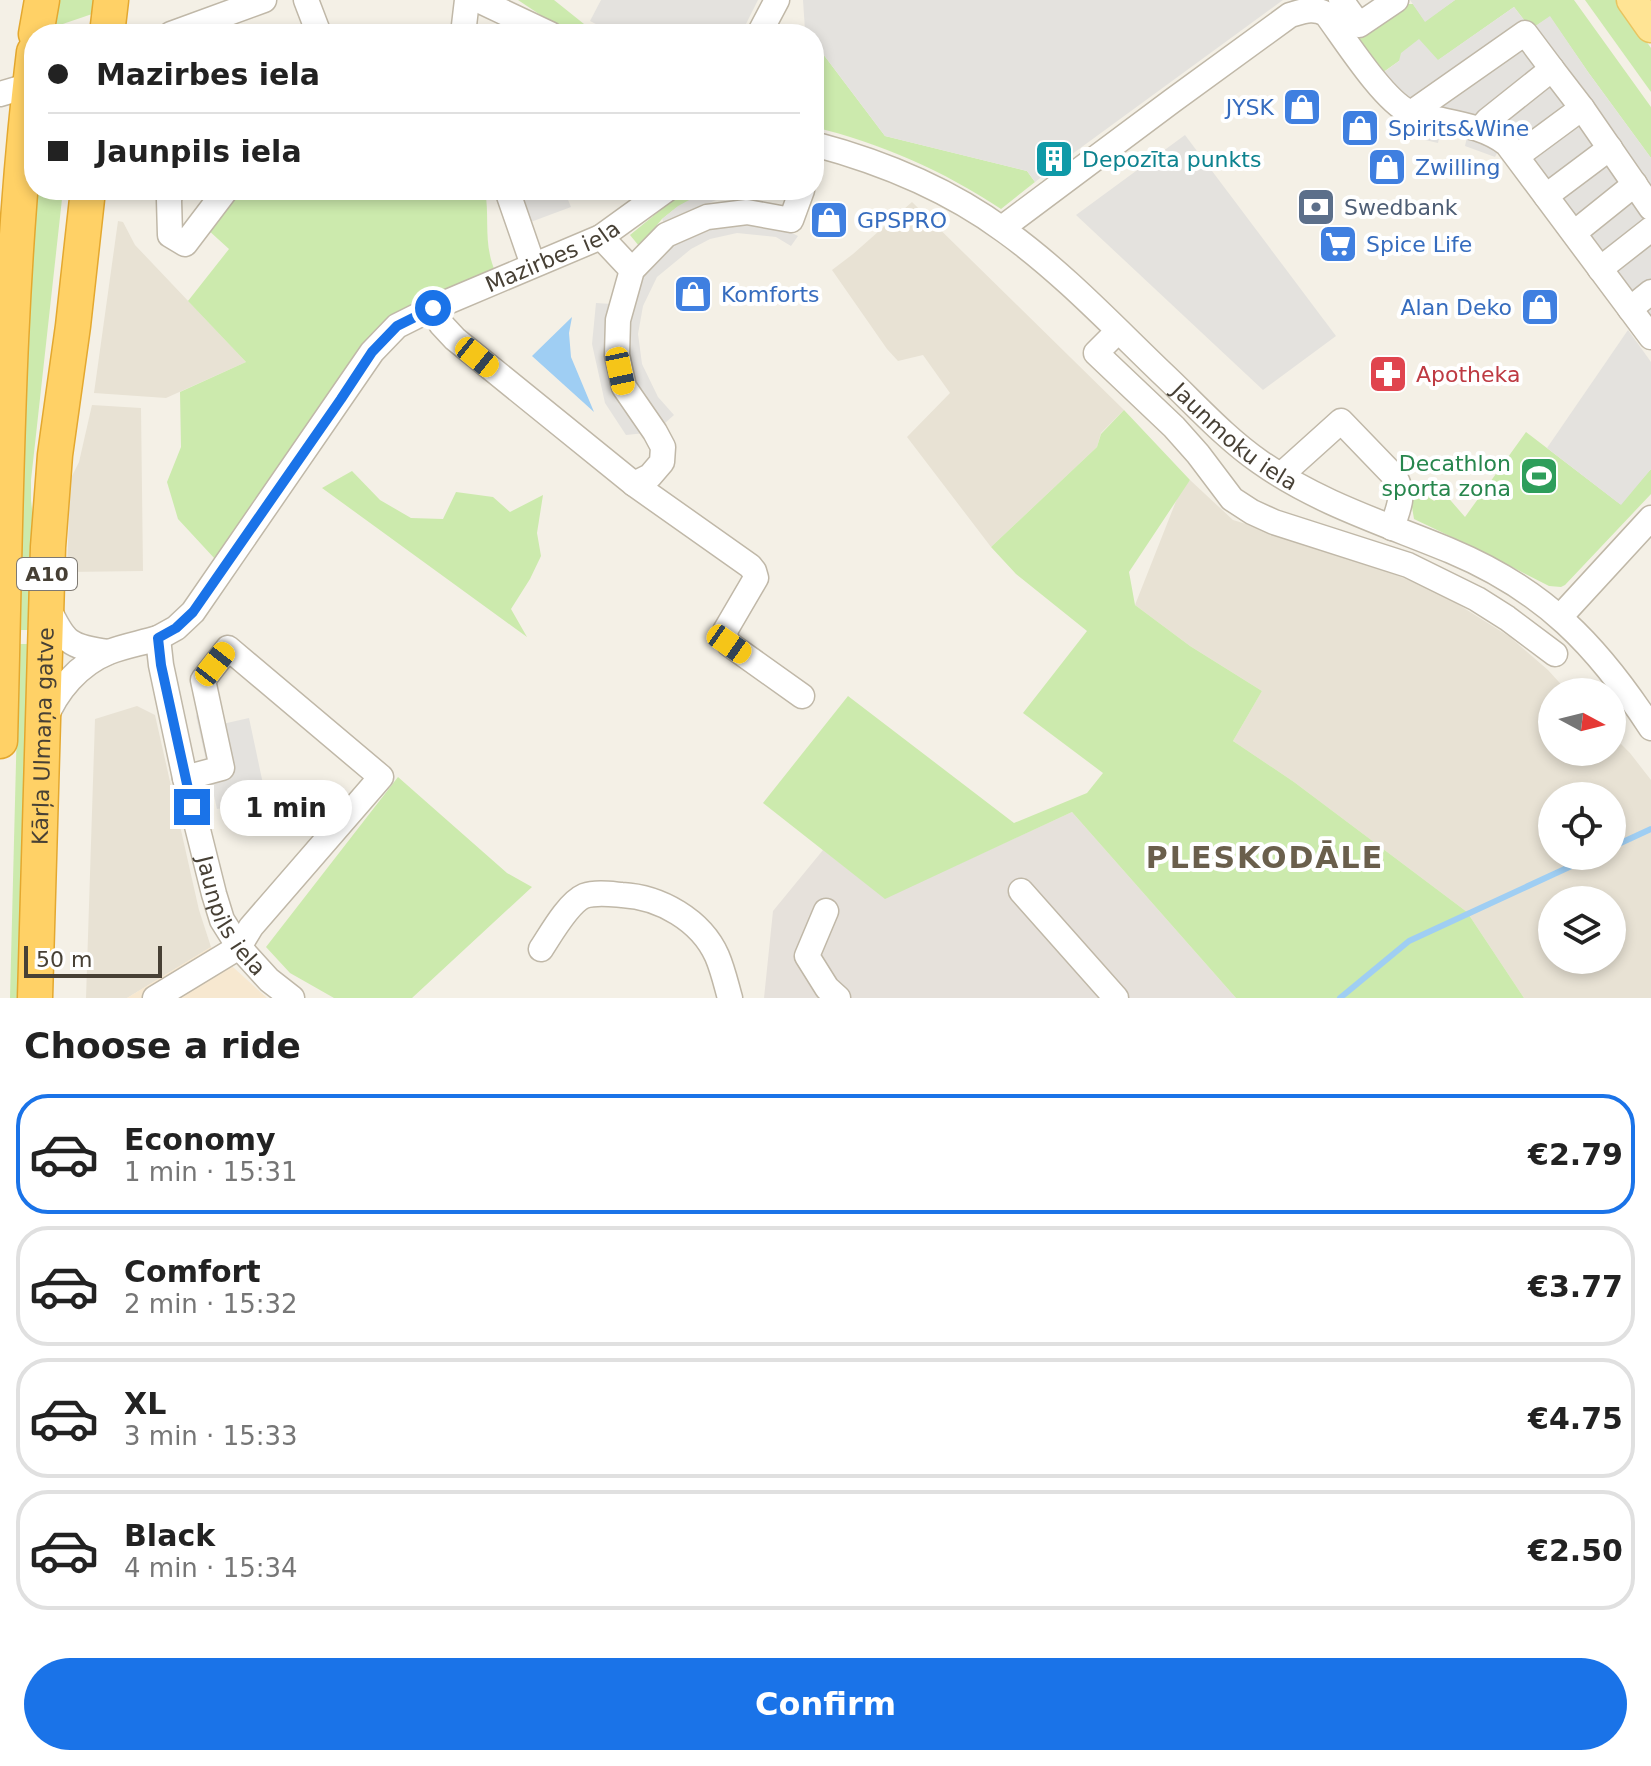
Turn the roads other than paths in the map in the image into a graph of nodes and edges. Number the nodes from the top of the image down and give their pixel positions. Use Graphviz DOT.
graph roads {
  1 [pos="42,0"];
  2 [pos="111,0"];
  3 [pos="264,0"];
  4 [pos="306,0"];
  5 [pos="467,0"];
  6 [pos="478,0"];
  7 [pos="504,0"];
  8 [pos="777,0"];
  9 [pos="1341,0"];
  10 [pos="1396,0"];
  11 [pos="1632,0"];
  12 [pos="38,24"];
  13 [pos="108,24"];
  14 [pos="198,24"];
  15 [pos="315,24"];
  16 [pos="466,24"];
  17 [pos="529,24"];
  18 [pos="534,24"];
  19 [pos="764,24"];
  20 [pos="1651,27"];
  21 [pos="1552,69"];
  22 [pos="24,88"];
  23 [pos="1582,108"];
  24 [pos="1411,113"];
  25 [pos="1481,128"];
  26 [pos="1610,148"];
  27 [pos="824,150"];
  28 [pos="1517,156"];
  29 [pos="1635,184"];
  30 [pos="1546,196"];
  31 [pos="70,200"];
  32 [pos="87,200"];
  33 [pos="169,200"];
  34 [pos="210,200"];
  35 [pos="515,200"];
  36 [pos="652,200"];
  37 [pos="798,200"];
  38 [pos="1651,208"];
  39 [pos="1002,228"];
  40 [pos="1651,229"];
  41 [pos="1574,233"];
  42 [pos="601,237"];
  43 [pos="81,253"];
  44 [pos="533,265"];
  45 [pos="1600,269"];
  46 [pos="632,270"];
  47 [pos="1651,292"];
  48 [pos="433,308"];
  49 [pos="1630,309"];
  50 [pos="1118,331"];
  51 [pos="1651,337"];
  52 [pos="1281,475"];
  53 [pos="634,484"];
  54 [pos="1651,518"];
  55 [pos="1392,528"];
  56 [pos="1418,538"];
  57 [pos="1408,565"];
  58 [pos="47,605"];
  59 [pos="1560,617"];
  60 [pos="158,638"];
  61 [pos="108,652"];
  62 [pos="1555,654"];
  63 [pos="802,696"];
  64 [pos="43,726"];
  65 [pos="1651,728"];
  66 [pos="0,741"];
  67 [pos="185,778"];
  68 [pos="1021,891"];
  69 [pos="826,911"];
  70 [pos="239,947"];
  71 [pos="541,949"];
  72 [pos="285,996"];
  73 [pos="35,998"];
  74 [pos="155,998"];
  75 [pos="730,998"];
  76 [pos="838,998"];
  77 [pos="1116,998"];
  1 -- 12 [label="highway"];
  2 -- 13 [label="highway"];
  3 -- 14 [label="street"];
  4 -- 15 [label="street"];
  5 -- 16 [label="street"];
  6 -- 17 [label="street"];
  7 -- 18 [label="street"];
  8 -- 19 [label="street"];
  9 -- 10 [label="street"];
  11 -- 20 [label="main road"];
  21 -- 23 [label="street"];
  21 -- 24 [label="street"];
  21 -- 25 [label="street"];
  22 -- 66 [label="highway, Kārļa Ulmaņa gatve / A10"];
  23 -- 26 [label="street"];
  23 -- 28 [label="street"];
  24 -- 25 [label="street"];
  24 -- 39 [label="street"];
  25 -- 28 [label="street"];
  26 -- 29 [label="street"];
  26 -- 30 [label="street"];
  27 -- 39 [label="street, Jaunmoku iela"];
  28 -- 30 [label="street"];
  29 -- 38 [label="street"];
  29 -- 41 [label="street"];
  30 -- 41 [label="street"];
  31 -- 43 [label="street"];
  32 -- 43 [label="highway, Kārļa Ulmaņa gatve / A10"];
  33 -- 34 [label="street"];
  35 -- 44 [label="street"];
  36 -- 42 [label="street, Mazirbes iela"];
  37 -- 46 [label="street"];
  39 -- 50 [label="street, Jaunmoku iela"];
  40 -- 45 [label="street"];
  41 -- 45 [label="street"];
  42 -- 44 [label="street, Mazirbes iela"];
  42 -- 46 [label="street"];
  43 -- 58 [label="highway, Kārļa Ulmaņa gatve / A10"];
  44 -- 48 [label="street, Mazirbes iela"];
  45 -- 49 [label="street"];
  46 -- 53 [label="street"];
  47 -- 49 [label="street"];
  48 -- 53 [label="street"];
  48 -- 60 [label="street, Mazirbes iela"];
  49 -- 51 [label="street"];
  50 -- 52 [label="street, Jaunmoku iela"];
  50 -- 57 [label="street, Jaunmoku iela"];
  52 -- 55 [label="street, Jaunmoku iela"];
  52 -- 55 [label="street"];
  53 -- 63 [label="street"];
  54 -- 59 [label="street"];
  55 -- 56 [label="street, Jaunmoku iela"];
  56 -- 57 [label="street"];
  56 -- 59 [label="street, Jaunmoku iela"];
  57 -- 62 [label="street, Jaunmoku iela"];
  58 -- 61 [label="street"];
  58 -- 64 [label="highway, Kārļa Ulmaņa gatve / A10"];
  59 -- 65 [label="street, Jaunmoku iela"];
  60 -- 61 [label="street"];
  60 -- 67 [label="street, Jaunpils iela"];
  61 -- 64 [label="street"];
  64 -- 73 [label="highway, Kārļa Ulmaņa gatve / A10"];
  67 -- 70 [label="street, Jaunpils iela"];
  67 -- 70 [label="street"];
  68 -- 77 [label="street"];
  69 -- 76 [label="street"];
  70 -- 72 [label="street, Jaunpils iela"];
  70 -- 74 [label="street"];
  71 -- 75 [label="street"];
}
